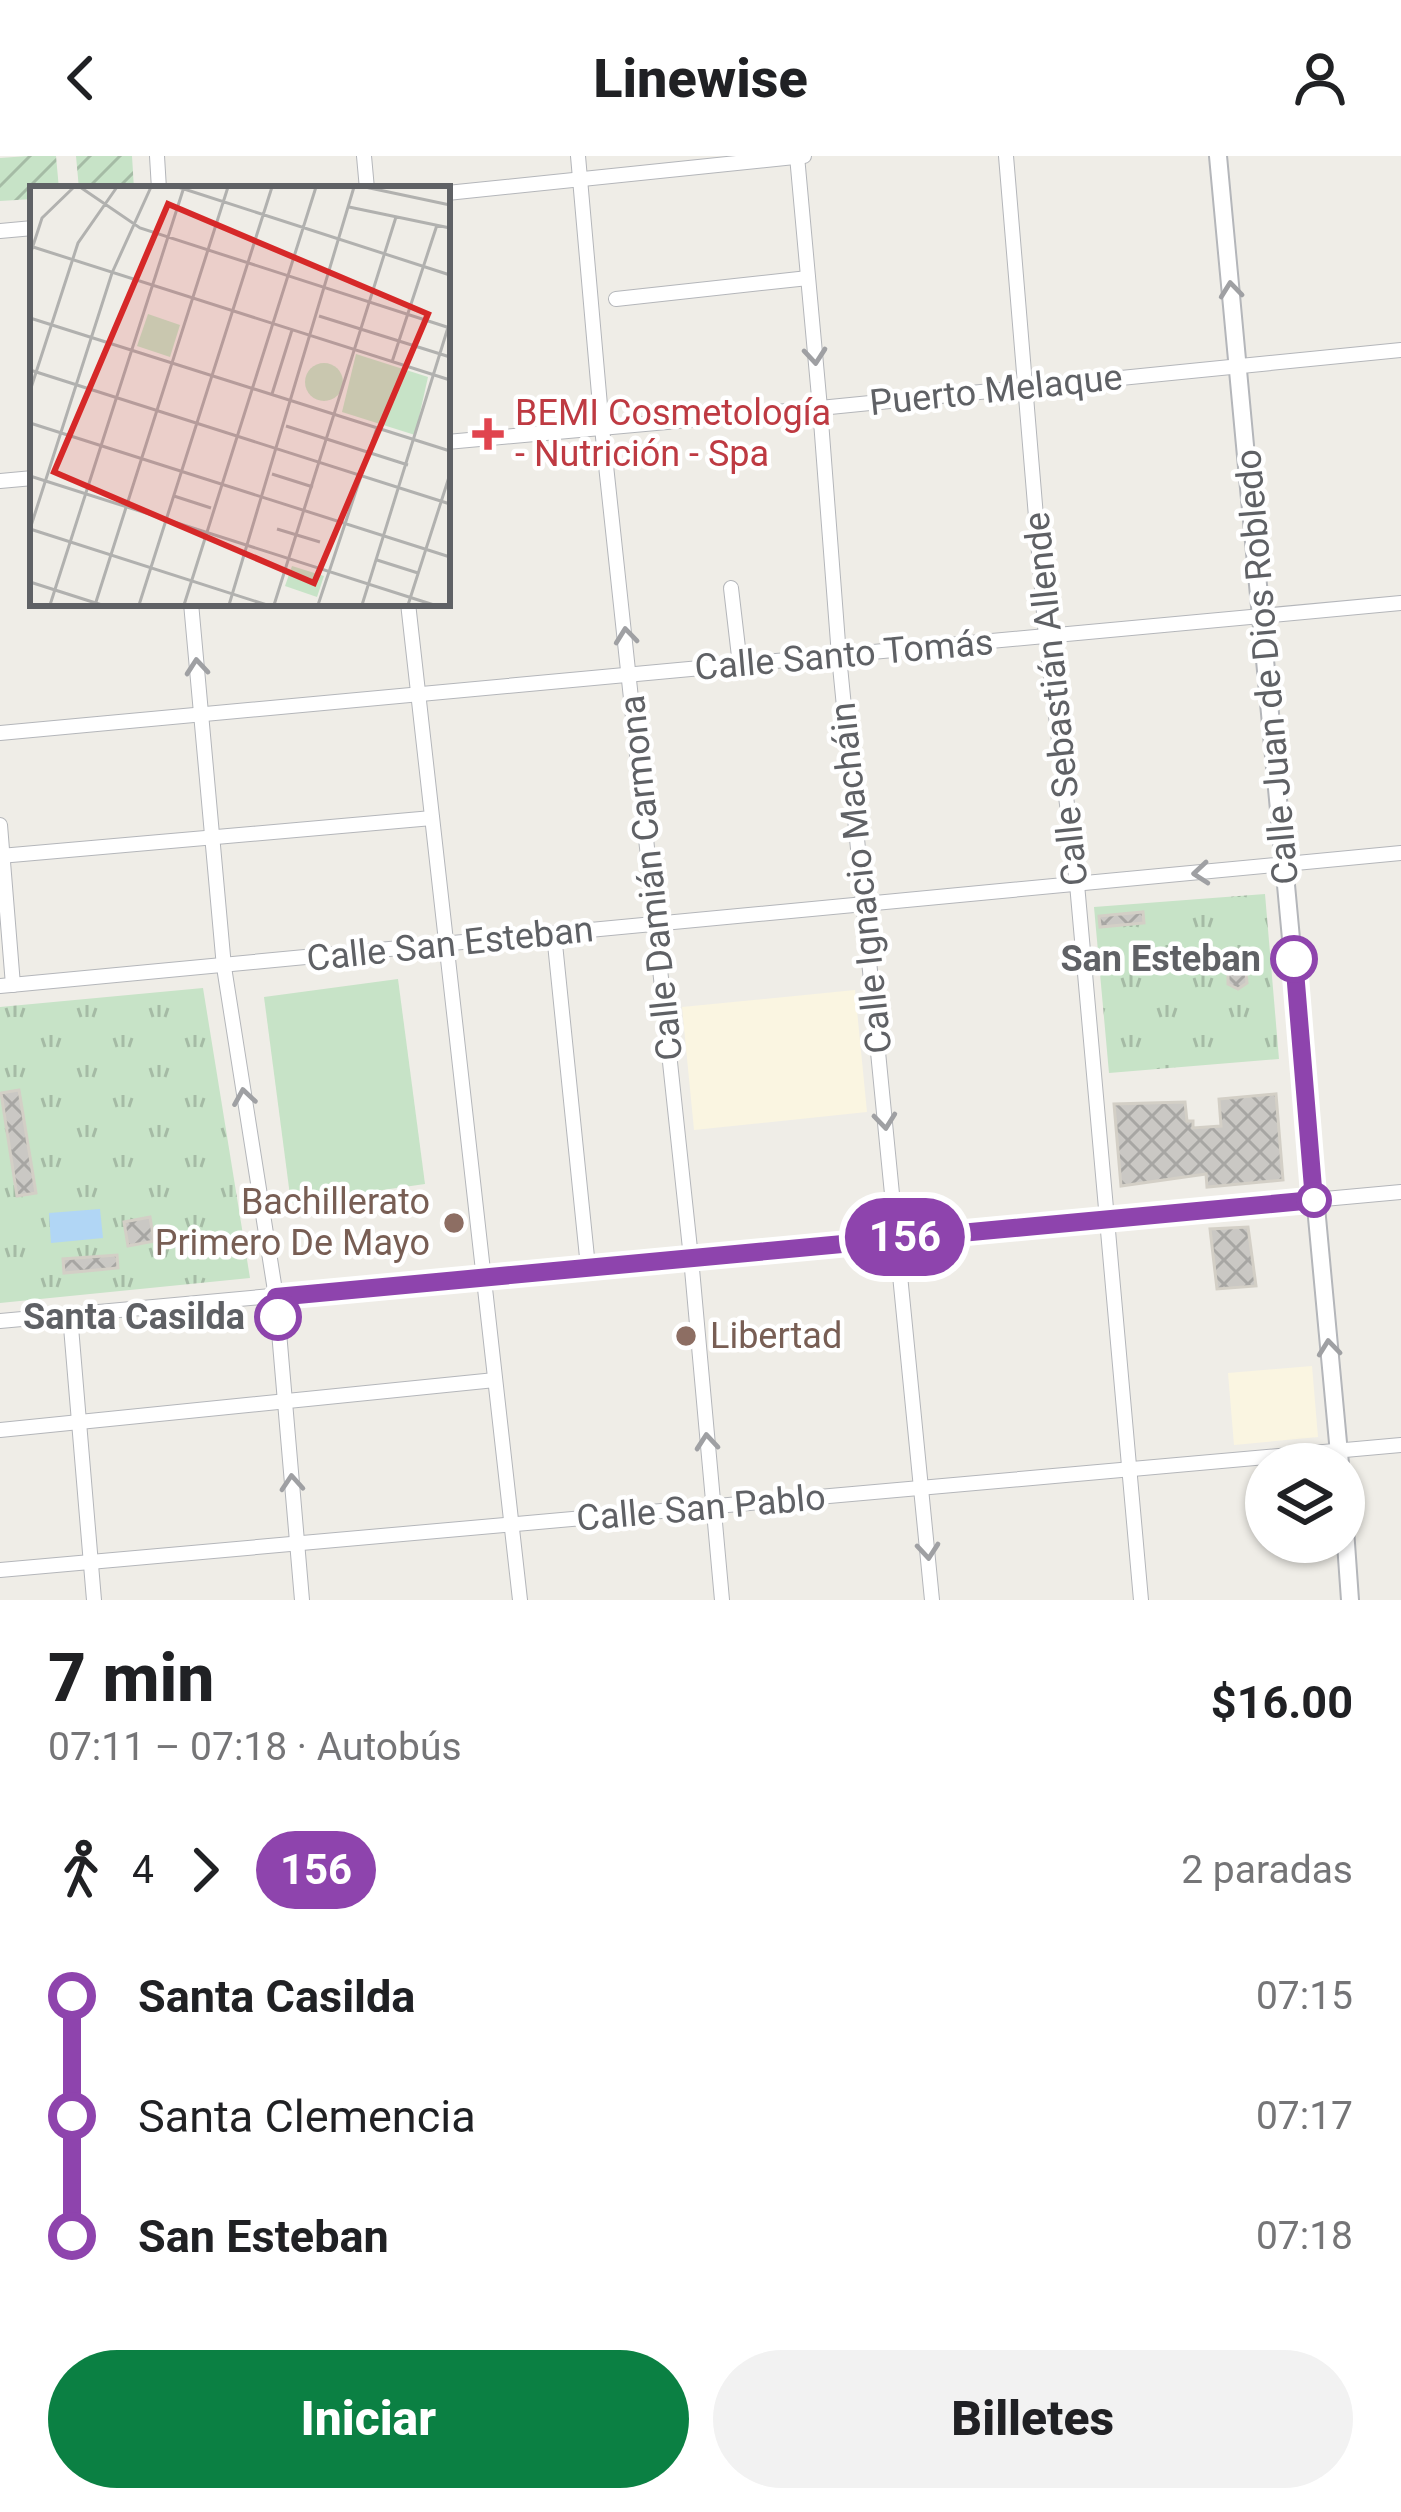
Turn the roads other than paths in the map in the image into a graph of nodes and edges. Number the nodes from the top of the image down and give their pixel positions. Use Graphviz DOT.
graph roads {
  1 [pos="157,156"];
  2 [pos="364,156"];
  3 [pos="578,156"];
  4 [pos="799,156"];
  5 [pos="1006,156"];
  6 [pos="1218,156"];
  7 [pos="580,180"];
  8 [pos="159,186"];
  9 [pos="367,186"];
  10 [pos="450,193"];
  11 [pos="30,228"];
  12 [pos="0,231"];
  13 [pos="808,278"];
  14 [pos="616,298"];
  15 [pos="1401,350"];
  16 [pos="1238,366"];
  17 [pos="1023,386"];
  18 [pos="820,408"];
  19 [pos="602,428"];
  20 [pos="450,442"];
  21 [pos="30,478"];
  22 [pos="0,482"];
  23 [pos="731,588"];
  24 [pos="1401,603"];
  25 [pos="191,606"];
  26 [pos="408,606"];
  27 [pos="1261,617"];
  28 [pos="1046,637"];
  29 [pos="839,656"];
  30 [pos="740,665"];
  31 [pos="630,675"];
  32 [pos="418,695"];
  33 [pos="201,715"];
  34 [pos="0,734"];
  35 [pos="432,818"];
  36 [pos="0,825"];
  37 [pos="211,838"];
  38 [pos="1401,854"];
  39 [pos="1,856"];
  40 [pos="1286,865"];
  41 [pos="1077,884"];
  42 [pos="863,905"];
  43 [pos="656,924"];
  44 [pos="554,934"];
  45 [pos="448,944"];
  46 [pos="224,967"];
  47 [pos="7,985"];
  48 [pos="1401,1192"];
  49 [pos="1314,1200"];
  50 [pos="1106,1220"];
  51 [pos="897,1238"];
  52 [pos="691,1258"];
  53 [pos="588,1268"];
  54 [pos="485,1276"];
  55 [pos="276,1297"];
  56 [pos="70,1315"];
  57 [pos="0,1321"];
  58 [pos="495,1380"];
  59 [pos="286,1402"];
  60 [pos="79,1422"];
  61 [pos="0,1430"];
  62 [pos="1339,1443"];
  63 [pos="1401,1444"];
  64 [pos="1365,1452"];
  65 [pos="1245,1463"];
  66 [pos="1129,1470"];
  67 [pos="922,1490"];
  68 [pos="713,1505"];
  69 [pos="510,1524"];
  70 [pos="297,1544"];
  71 [pos="90,1562"];
  72 [pos="1347,1563"];
  73 [pos="0,1570"];
  74 [pos="94,1600"];
  75 [pos="302,1600"];
  76 [pos="520,1600"];
  77 [pos="722,1600"];
  78 [pos="932,1600"];
  79 [pos="1141,1600"];
  80 [pos="1350,1600"];
  1 -- 8 [label="street"];
  2 -- 9 [label="street"];
  3 -- 7 [label="street, Calle Damián Carmona"];
  4 -- 7 [label="street"];
  4 -- 13 [label="street, Calle Ignacio Macháin"];
  5 -- 17 [label="street, Calle Sebastián Allende"];
  16 -- 6 [label="street, Calle Juan de Dios Robledo, one-way"];
  7 -- 10 [label="street"];
  7 -- 19 [label="street, Calle Damián Carmona"];
  11 -- 12 [label="street"];
  13 -- 14 [label="street"];
  13 -- 18 [label="street, Calle Ignacio Macháin, one-way"];
  15 -- 16 [label="street, Puerto Melaque"];
  16 -- 17 [label="street, Puerto Melaque"];
  16 -- 27 [label="street, Calle Juan de Dios Robledo"];
  17 -- 18 [label="street, Puerto Melaque"];
  17 -- 28 [label="street, Calle Sebastián Allende"];
  18 -- 19 [label="street, Puerto Melaque"];
  18 -- 29 [label="street, Calle Ignacio Macháin"];
  19 -- 20 [label="street, Puerto Melaque"];
  31 -- 19 [label="street, Calle Damián Carmona, one-way"];
  21 -- 22 [label="street"];
  23 -- 30 [label="street"];
  24 -- 27 [label="street, Calle Santo Tomás"];
  33 -- 25 [label="street, one-way"];
  26 -- 32 [label="street"];
  27 -- 28 [label="street, Calle Santo Tomás"];
  27 -- 40 [label="street, Calle Juan de Dios Robledo"];
  28 -- 29 [label="street, Calle Santo Tomás"];
  28 -- 41 [label="street, Calle Sebastián Allende"];
  29 -- 30 [label="street, Calle Santo Tomás"];
  29 -- 42 [label="street, Calle Ignacio Macháin"];
  30 -- 31 [label="street, Calle Santo Tomás"];
  31 -- 32 [label="street, Calle Santo Tomás"];
  31 -- 43 [label="street, Calle Damián Carmona"];
  32 -- 33 [label="street, Calle Santo Tomás"];
  32 -- 35 [label="street"];
  33 -- 34 [label="street, Calle Santo Tomás"];
  33 -- 37 [label="street"];
  35 -- 37 [label="street"];
  35 -- 45 [label="street"];
  36 -- 39 [label="street"];
  37 -- 39 [label="street"];
  37 -- 46 [label="street"];
  38 -- 40 [label="street, Calle San Esteban"];
  39 -- 47 [label="street"];
  40 -- 41 [label="street, Calle San Esteban, one-way"];
  40 -- 49 [label="street, Calle Juan de Dios Robledo"];
  41 -- 42 [label="street, Calle San Esteban"];
  41 -- 50 [label="street, Calle Sebastián Allende"];
  42 -- 43 [label="street, Calle San Esteban"];
  42 -- 51 [label="street, Calle Ignacio Macháin, one-way"];
  43 -- 44 [label="street, Calle San Esteban"];
  43 -- 52 [label="street, Calle Damián Carmona"];
  44 -- 45 [label="street, Calle San Esteban"];
  44 -- 53 [label="street"];
  45 -- 46 [label="street, Calle San Esteban"];
  45 -- 54 [label="street"];
  46 -- 47 [label="street, Calle San Esteban"];
  55 -- 46 [label="street, one-way"];
  48 -- 49 [label="street"];
  49 -- 50 [label="street"];
  62 -- 49 [label="street, Calle Juan de Dios Robledo, one-way"];
  50 -- 51 [label="street"];
  50 -- 66 [label="street, Calle Sebastián Allende"];
  51 -- 52 [label="street"];
  51 -- 67 [label="street, Calle Ignacio Macháin"];
  52 -- 53 [label="street"];
  68 -- 52 [label="street, Calle Damián Carmona, one-way"];
  53 -- 54 [label="street"];
  54 -- 55 [label="street"];
  54 -- 58 [label="street"];
  55 -- 56 [label="street"];
  55 -- 59 [label="street"];
  56 -- 57 [label="street"];
  56 -- 60 [label="street"];
  58 -- 59 [label="street"];
  58 -- 69 [label="street"];
  59 -- 60 [label="street"];
  70 -- 59 [label="street, one-way"];
  60 -- 61 [label="street"];
  60 -- 71 [label="street"];
  63 -- 64 [label="street, Calle San Pablo"];
  65 -- 66 [label="street, Calle San Pablo"];
  66 -- 67 [label="street, Calle San Pablo"];
  66 -- 79 [label="street, Calle Sebastián Allende"];
  67 -- 68 [label="street, Calle San Pablo"];
  67 -- 78 [label="street, Calle Ignacio Macháin, one-way"];
  68 -- 69 [label="street, Calle San Pablo"];
  68 -- 77 [label="street, Calle Damián Carmona"];
  69 -- 70 [label="street, Calle San Pablo"];
  69 -- 76 [label="street"];
  70 -- 71 [label="street, Calle San Pablo"];
  70 -- 75 [label="street"];
  71 -- 73 [label="street, Calle San Pablo"];
  71 -- 74 [label="street"];
  72 -- 80 [label="street"];
}
